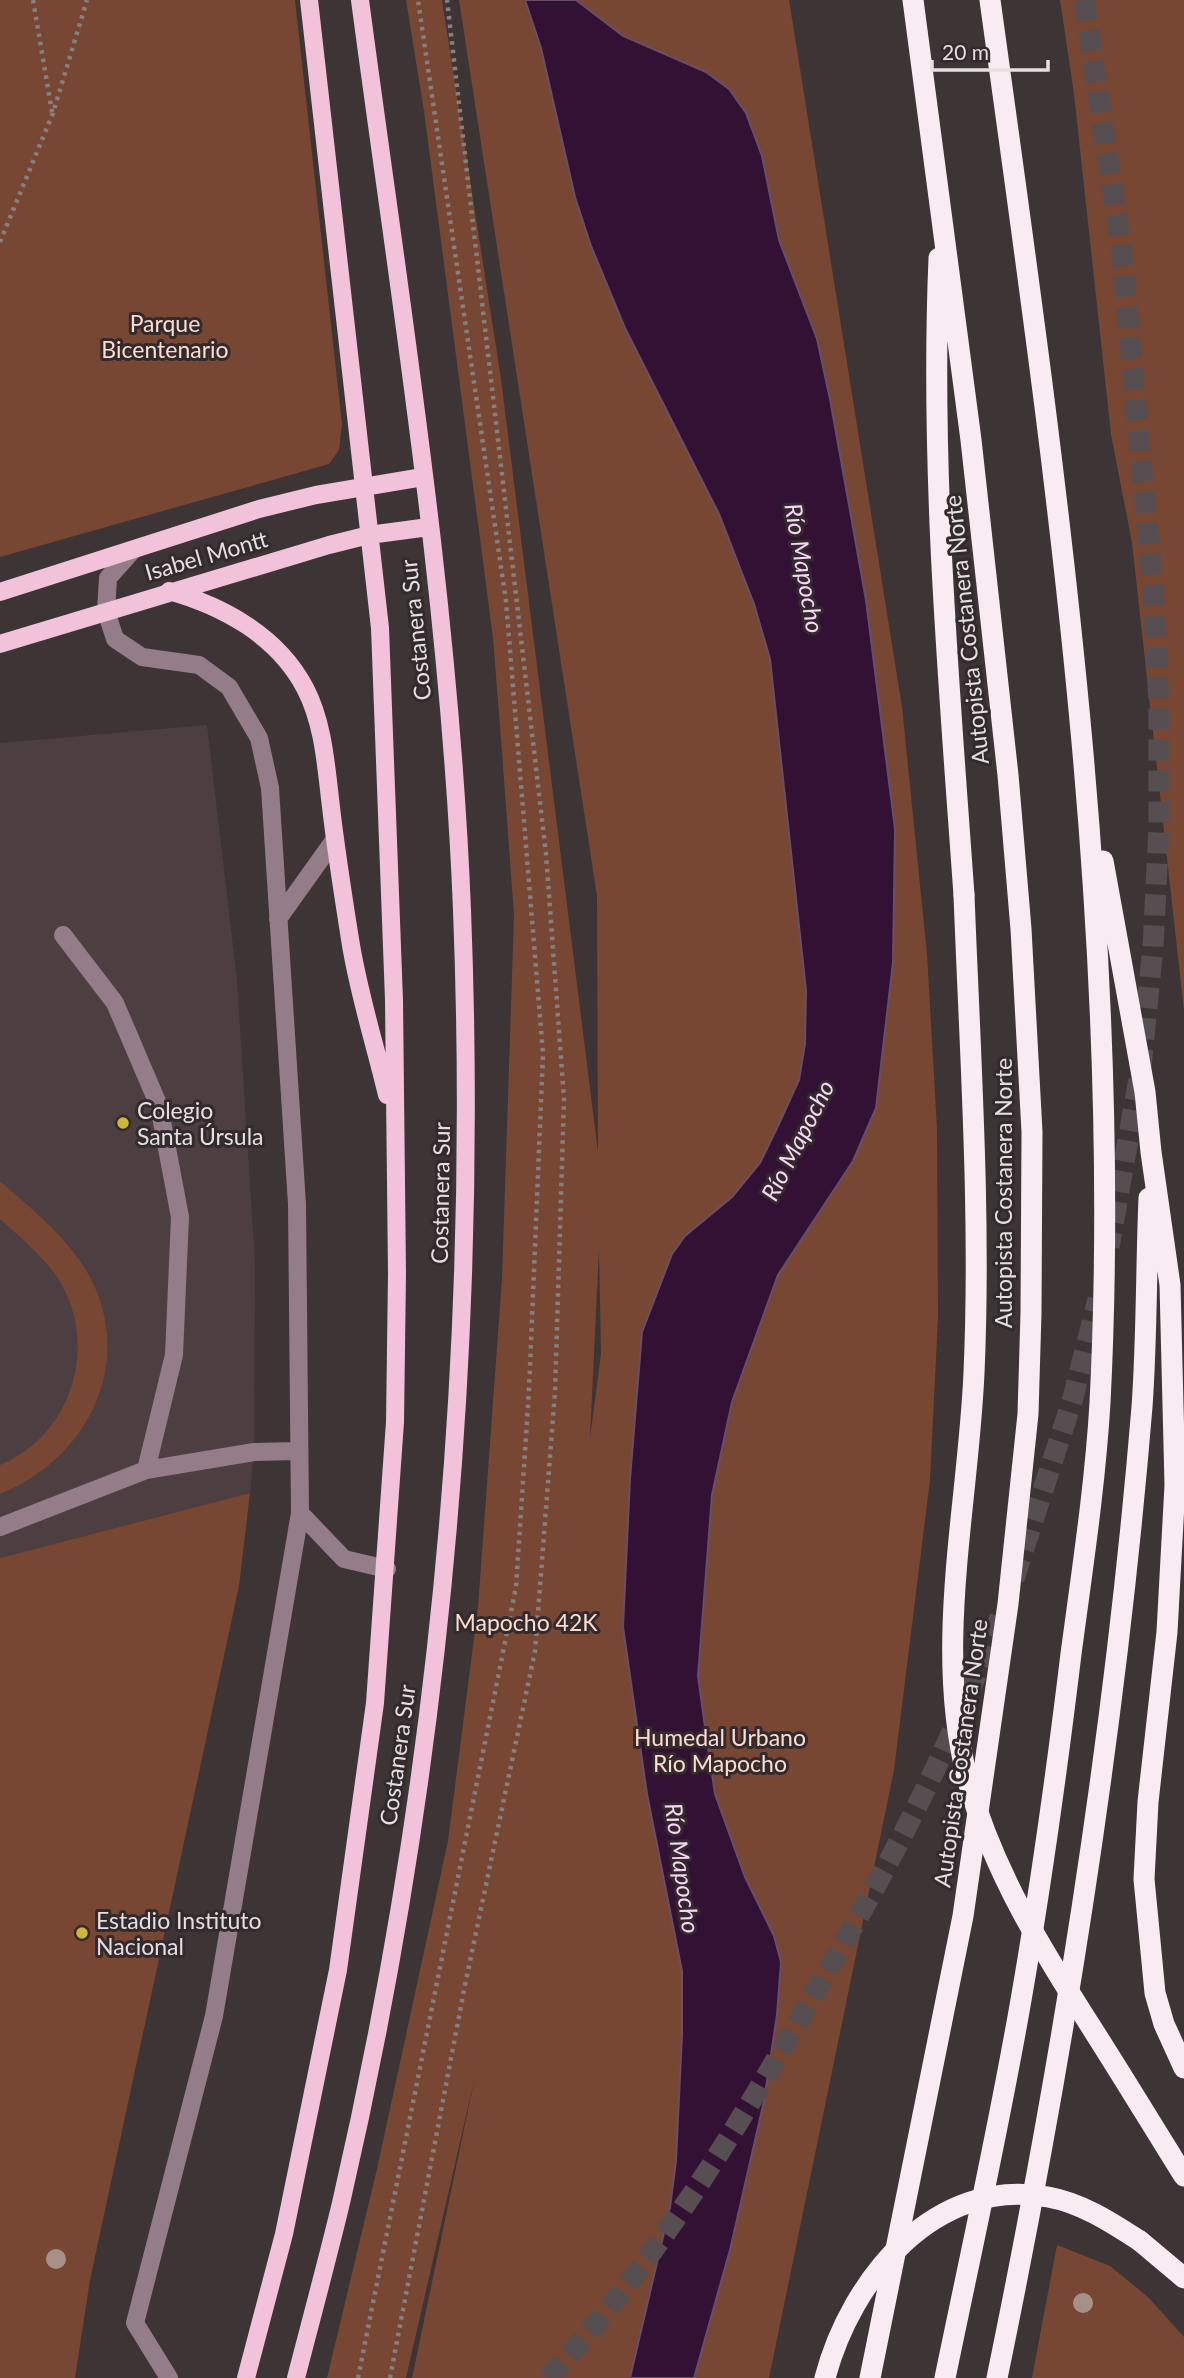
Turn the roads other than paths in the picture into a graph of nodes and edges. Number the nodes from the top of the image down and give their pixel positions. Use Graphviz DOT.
graph roads {
  1 [pos="309,0"];
  2 [pos="360,0"];
  3 [pos="914,0"];
  4 [pos="990,0"];
  5 [pos="941,197"];
  6 [pos="423,477"];
  7 [pos="364,487"];
  8 [pos="429,527"];
  9 [pos="369,535"];
  10 [pos="133,550"];
  11 [pos="169,591"];
  12 [pos="0,592"];
  13 [pos="106,611"];
  14 [pos="0,643"];
  15 [pos="1082,735"];
  16 [pos="335,839"];
  17 [pos="278,919"];
  18 [pos="63,934"];
  19 [pos="394,1125"];
  20 [pos="1151,1152"];
  21 [pos="297,1451"];
  22 [pos="146,1470"];
  23 [pos="300,1513"];
  24 [pos="0,1527"];
  25 [pos="387,1569"];
  26 [pos="1184,2068"];
  27 [pos="1184,2176"];
  28 [pos="1184,2278"];
  29 [pos="169,2378"];
  30 [pos="246,2378"];
  31 [pos="296,2378"];
  32 [pos="825,2378"];
  33 [pos="870,2378"];
  34 [pos="945,2378"];
  35 [pos="997,2378"];
  1 -- 7 [label="main road, Costanera Sur"];
  2 -- 6 [label="main road, Costanera Sur"];
  3 -- 5 [label="highway, Autopista Costanera Norte"];
  4 -- 15 [label="highway"];
  5 -- 27 [label="highway, bridge"];
  5 -- 33 [label="highway, Autopista Costanera Norte"];
  6 -- 7 [label="main road, Isabel Montt"];
  6 -- 8 [label="main road, Costanera Sur"];
  7 -- 9 [label="main road, Costanera Sur"];
  7 -- 10 [label="main road, Isabel Montt"];
  8 -- 9 [label="main road, Isabel Montt"];
  8 -- 31 [label="main road, Costanera Sur"];
  9 -- 11 [label="main road, Isabel Montt"];
  9 -- 19 [label="main road, Costanera Sur"];
  10 -- 12 [label="main road, Isabel Montt"];
  10 -- 13 [label="lane"];
  11 -- 13 [label="main road, Isabel Montt"];
  11 -- 16 [label="main road"];
  13 -- 14 [label="main road, Isabel Montt"];
  13 -- 17 [label="lane"];
  15 -- 20 [label="highway"];
  15 -- 34 [label="highway"];
  16 -- 17 [label="lane"];
  16 -- 19 [label="main road"];
  17 -- 21 [label="lane"];
  18 -- 22 [label="lane"];
  19 -- 25 [label="main road, Costanera Sur"];
  20 -- 26 [label="highway"];
  20 -- 35 [label="highway"];
  21 -- 22 [label="lane"];
  21 -- 23 [label="lane"];
  22 -- 24 [label="lane"];
  23 -- 25 [label="lane"];
  23 -- 29 [label="lane"];
  25 -- 30 [label="main road, Costanera Sur"];
  28 -- 32 [label="highway, bridge"];
}
